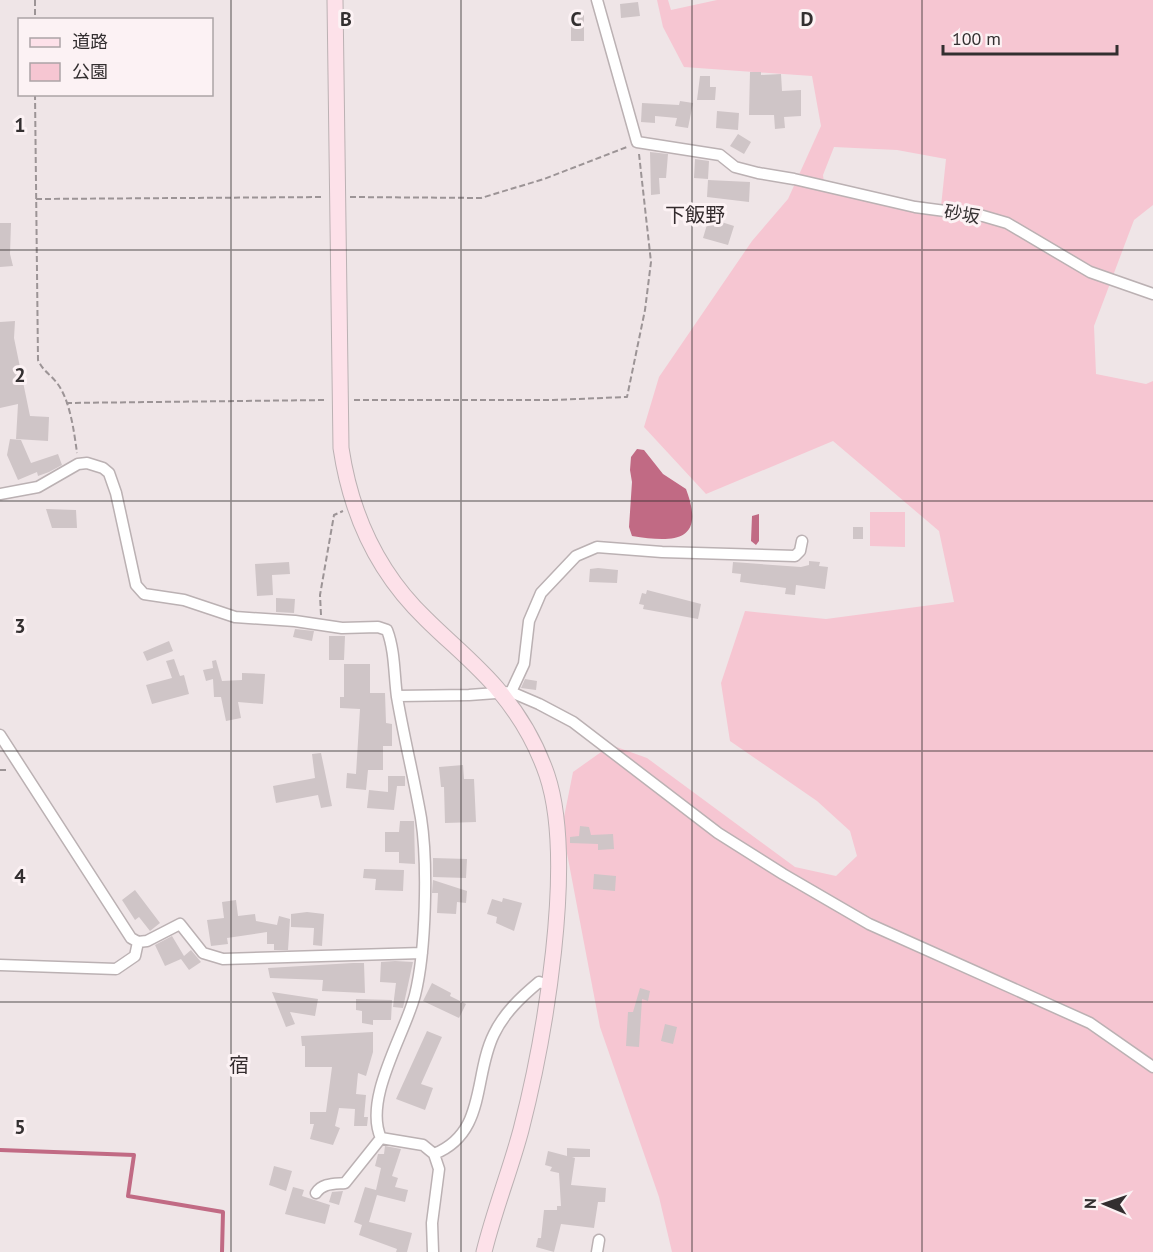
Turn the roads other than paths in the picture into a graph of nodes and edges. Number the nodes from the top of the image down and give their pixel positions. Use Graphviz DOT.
graph roads {
  1 [pos="335,0"];
  2 [pos="597,0"];
  3 [pos="1153,294"];
  4 [pos="0,494"];
  5 [pos="802,541"];
  6 [pos="506,692"];
  7 [pos="397,696"];
  8 [pos="0,735"];
  9 [pos="138,942"];
  10 [pos="422,953"];
  11 [pos="0,965"];
  12 [pos="549,985"];
  13 [pos="1153,1067"];
  14 [pos="381,1138"];
  15 [pos="434,1154"];
  16 [pos="316,1193"];
  17 [pos="599,1240"];
  18 [pos="433,1252"];
  19 [pos="484,1252"];
  20 [pos="597,1252"];
  1 -- 6 [label="street"];
  2 -- 3 [label="street, 砂坂"];
  4 -- 7 [label="street"];
  5 -- 6 [label="street"];
  6 -- 7 [label="street"];
  6 -- 12 [label="street"];
  6 -- 13 [label="street"];
  7 -- 10 [label="street"];
  8 -- 9 [label="street"];
  9 -- 10 [label="street"];
  9 -- 11 [label="street"];
  10 -- 14 [label="street"];
  12 -- 15 [label="street"];
  12 -- 19 [label="street"];
  14 -- 15 [label="street"];
  14 -- 16 [label="street"];
  15 -- 18 [label="street"];
  17 -- 20 [label="street"];
}
